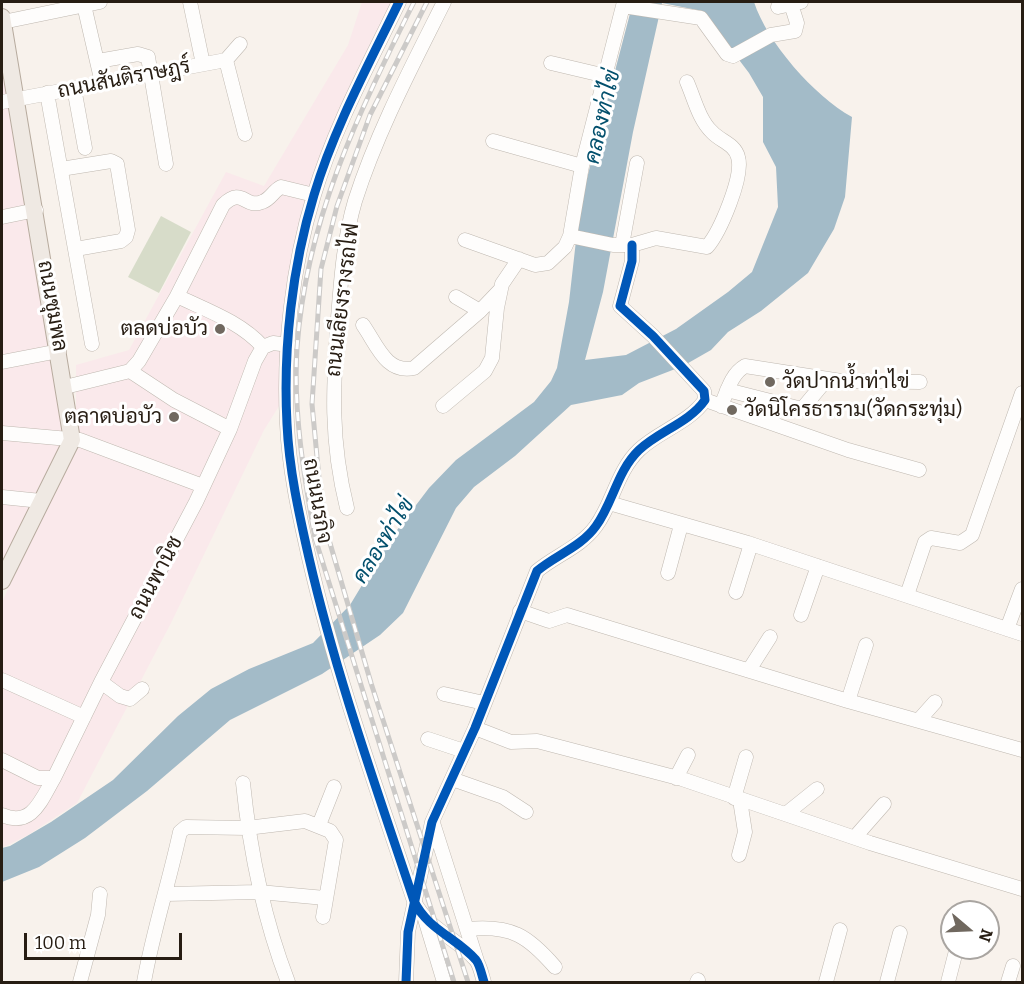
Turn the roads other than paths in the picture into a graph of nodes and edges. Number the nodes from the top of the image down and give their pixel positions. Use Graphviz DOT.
graph roads {
  1 [pos="100,2"];
  2 [pos="190,2"];
  3 [pos="399,2"];
  4 [pos="444,2"];
  5 [pos="790,4"];
  6 [pos="84,5"];
  7 [pos="626,5"];
  8 [pos="2,19"];
  9 [pos="240,44"];
  10 [pos="226,60"];
  11 [pos="98,61"];
  12 [pos="551,63"];
  13 [pos="203,64"];
  14 [pos="150,74"];
  15 [pos="606,76"];
  16 [pos="102,82"];
  17 [pos="687,82"];
  18 [pos="74,88"];
  19 [pos="47,93"];
  20 [pos="9,100"];
  21 [pos="245,134"];
  22 [pos="493,141"];
  23 [pos="85,148"];
  24 [pos="637,163"];
  25 [pos="166,164"];
  26 [pos="582,166"];
  27 [pos="61,170"];
  28 [pos="314,195"];
  29 [pos="36,210"];
  30 [pos="2,217"];
  31 [pos="571,236"];
  32 [pos="465,240"];
  33 [pos="622,245"];
  34 [pos="76,249"];
  35 [pos="519,259"];
  36 [pos="501,289"];
  37 [pos="177,296"];
  38 [pos="456,297"];
  39 [pos="480,311"];
  40 [pos="363,325"];
  41 [pos="92,344"];
  42 [pos="289,345"];
  43 [pos="263,347"];
  44 [pos="59,351"];
  45 [pos="2,362"];
  46 [pos="130,371"];
  47 [pos="827,380"];
  48 [pos="920,382"];
  49 [pos="65,387"];
  50 [pos="727,390"];
  51 [pos="1023,393"];
  52 [pos="705,400"];
  53 [pos="443,406"];
  54 [pos="721,406"];
  55 [pos="230,429"];
  56 [pos="2,433"];
  57 [pos="72,440"];
  58 [pos="919,470"];
  59 [pos="203,486"];
  60 [pos="2,497"];
  61 [pos="41,501"];
  62 [pos="609,503"];
  63 [pos="347,508"];
  64 [pos="681,525"];
  65 [pos="751,544"];
  66 [pos="818,566"];
  67 [pos="668,573"];
  68 [pos="2,581"];
  69 [pos="1023,589"];
  70 [pos="736,592"];
  71 [pos="907,595"];
  72 [pos="520,611"];
  73 [pos="801,615"];
  74 [pos="1007,629"];
  75 [pos="1023,634"];
  76 [pos="770,637"];
  77 [pos="867,645"];
  78 [pos="749,670"];
  79 [pos="2,680"];
  80 [pos="101,682"];
  81 [pos="142,689"];
  82 [pos="444,694"];
  83 [pos="848,701"];
  84 [pos="935,702"];
  85 [pos="484,704"];
  86 [pos="84,717"];
  87 [pos="919,720"];
  88 [pos="475,728"];
  89 [pos="428,739"];
  90 [pos="1023,750"];
  91 [pos="464,751"];
  92 [pos="688,754"];
  93 [pos="746,757"];
  94 [pos="2,760"];
  95 [pos="54,778"];
  96 [pos="676,778"];
  97 [pos="452,779"];
  98 [pos="243,783"];
  99 [pos="334,787"];
  100 [pos="817,789"];
  101 [pos="737,799"];
  102 [pos="884,804"];
  103 [pos="526,812"];
  104 [pos="787,813"];
  105 [pos="2,815"];
  106 [pos="432,822"];
  107 [pos="319,825"];
  108 [pos="247,828"];
  109 [pos="855,837"];
  110 [pos="739,855"];
  111 [pos="1023,889"];
  112 [pos="259,892"];
  113 [pos="100,894"];
  114 [pos="166,894"];
  115 [pos="325,898"];
  116 [pos="414,900"];
  117 [pos="323,916"];
  118 [pos="425,917"];
  119 [pos="468,928"];
  120 [pos="840,930"];
  121 [pos="900,933"];
  122 [pos="954,960"];
  123 [pos="477,961"];
  124 [pos="1013,966"];
  125 [pos="555,967"];
  126 [pos="80,982"];
  127 [pos="144,982"];
  128 [pos="288,982"];
  129 [pos="406,982"];
  130 [pos="444,982"];
  131 [pos="483,982"];
  132 [pos="826,982"];
  133 [pos="886,982"];
  134 [pos="948,982"];
  135 [pos="1008,982"];
  1 -- 6 [label="street"];
  2 -- 13 [label="street"];
  3 -- 28 [label="street, ถนนนรกิจ"];
  4 -- 63 [label="street, ถนนเลียงรางรถไฟ"];
  5 -- 7 [label="street"];
  6 -- 8 [label="street"];
  6 -- 11 [label="street"];
  7 -- 15 [label="street"];
  8 -- 20 [label="main road, ถนนชุมพล"];
  9 -- 10 [label="street"];
  10 -- 13 [label="street, ถนนสันติราษฎร์"];
  10 -- 21 [label="street"];
  11 -- 14 [label="street"];
  11 -- 16 [label="street"];
  12 -- 15 [label="street"];
  13 -- 14 [label="street, ถนนสันติราษฎร์"];
  14 -- 16 [label="street, ถนนสันติราษฎร์"];
  14 -- 25 [label="street"];
  15 -- 26 [label="street"];
  16 -- 18 [label="street, ถนนสันติราษฎร์"];
  17 -- 33 [label="street"];
  18 -- 19 [label="street, ถนนสันติราษฎร์"];
  18 -- 23 [label="street"];
  19 -- 20 [label="street, ถนนสันติราษฎร์"];
  19 -- 27 [label="street"];
  20 -- 29 [label="main road, ถนนชุมพล"];
  22 -- 26 [label="street"];
  24 -- 33 [label="street"];
  26 -- 31 [label="street"];
  27 -- 34 [label="street"];
  27 -- 34 [label="street"];
  28 -- 37 [label="street"];
  28 -- 42 [label="street, ถนนนรกิจ"];
  29 -- 30 [label="street"];
  29 -- 44 [label="main road, ถนนชุมพล"];
  31 -- 33 [label="street"];
  31 -- 35 [label="street"];
  32 -- 35 [label="street"];
  33 -- 52 [label="street"];
  34 -- 41 [label="street"];
  35 -- 36 [label="street"];
  36 -- 39 [label="street"];
  36 -- 53 [label="street"];
  37 -- 43 [label="street"];
  37 -- 46 [label="street"];
  38 -- 39 [label="street"];
  39 -- 40 [label="street"];
  42 -- 43 [label="street"];
  42 -- 116 [label="street, ถนนนรกิจ"];
  43 -- 55 [label="street, ถนนพานิช"];
  44 -- 45 [label="street"];
  44 -- 49 [label="main road, ถนนชุมพล"];
  46 -- 49 [label="street"];
  46 -- 55 [label="street"];
  47 -- 48 [label="street"];
  47 -- 50 [label="street"];
  47 -- 50 [label="street"];
  49 -- 57 [label="main road, ถนนชุมพล"];
  50 -- 54 [label="street"];
  51 -- 71 [label="street"];
  52 -- 54 [label="street"];
  52 -- 62 [label="street"];
  54 -- 58 [label="street"];
  55 -- 59 [label="street, ถนนพานิช"];
  56 -- 57 [label="street"];
  57 -- 59 [label="street"];
  57 -- 61 [label="main road"];
  59 -- 80 [label="street, ถนนพานิช"];
  60 -- 61 [label="street"];
  61 -- 68 [label="main road"];
  62 -- 64 [label="street"];
  62 -- 72 [label="street"];
  64 -- 65 [label="street"];
  64 -- 67 [label="street"];
  65 -- 66 [label="street"];
  65 -- 70 [label="street"];
  66 -- 71 [label="street"];
  66 -- 73 [label="street"];
  69 -- 74 [label="street"];
  71 -- 74 [label="street"];
  72 -- 78 [label="street"];
  72 -- 85 [label="street"];
  74 -- 75 [label="street"];
  76 -- 78 [label="street"];
  77 -- 83 [label="street"];
  78 -- 83 [label="street"];
  79 -- 86 [label="street"];
  80 -- 81 [label="street"];
  80 -- 86 [label="street, ถนนพานิช"];
  82 -- 85 [label="street"];
  83 -- 87 [label="street"];
  84 -- 87 [label="street"];
  85 -- 88 [label="street"];
  86 -- 95 [label="street, ถนนพานิช"];
  87 -- 90 [label="street"];
  88 -- 91 [label="street"];
  88 -- 96 [label="street"];
  89 -- 91 [label="street"];
  91 -- 97 [label="street"];
  92 -- 96 [label="street"];
  93 -- 101 [label="street"];
  94 -- 95 [label="street"];
  95 -- 105 [label="street, ถนนพานิช"];
  96 -- 101 [label="street"];
  97 -- 103 [label="street"];
  97 -- 106 [label="street"];
  98 -- 108 [label="street"];
  99 -- 107 [label="street"];
  100 -- 104 [label="street"];
  101 -- 104 [label="street"];
  101 -- 110 [label="street"];
  102 -- 109 [label="street"];
  104 -- 109 [label="street"];
  106 -- 116 [label="street"];
  106 -- 119 [label="street"];
  107 -- 108 [label="street"];
  107 -- 115 [label="street"];
  108 -- 112 [label="street"];
  108 -- 114 [label="street"];
  109 -- 111 [label="street"];
  112 -- 114 [label="street"];
  112 -- 115 [label="street"];
  112 -- 128 [label="street"];
  113 -- 126 [label="street"];
  114 -- 127 [label="street"];
  115 -- 117 [label="street"];
  116 -- 118 [label="street, ถนนนรกิจ"];
  116 -- 129 [label="street"];
  118 -- 123 [label="street, ถนนนรกิจ"];
  118 -- 130 [label="street"];
  119 -- 123 [label="street"];
  119 -- 125 [label="street"];
  120 -- 132 [label="street"];
  121 -- 133 [label="street"];
  122 -- 134 [label="street"];
  123 -- 131 [label="street"];
  124 -- 135 [label="street"];
}
